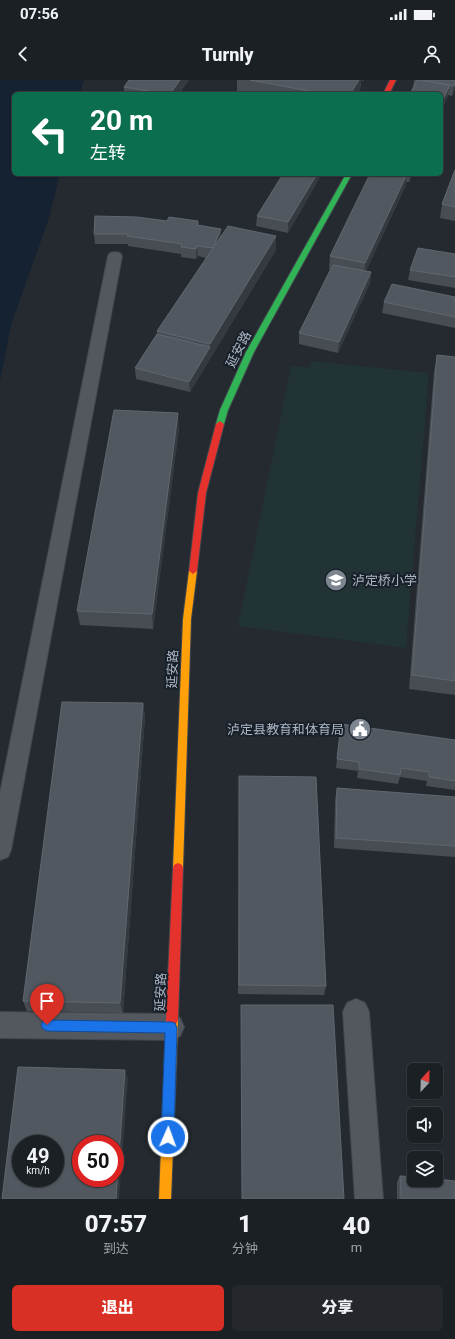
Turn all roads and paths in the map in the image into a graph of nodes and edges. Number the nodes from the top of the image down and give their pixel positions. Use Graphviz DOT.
graph roads {
  1 [pos="393,80"];
  2 [pos="387,92"];
  3 [pos="348,176"];
  4 [pos="115,256"];
  5 [pos="0,850"];
  6 [pos="356,1012"];
  7 [pos="0,1025"];
  8 [pos="171,1028"];
  9 [pos="165,1199"];
  10 [pos="369,1199"];
  1 -- 2 [label="main road"];
  3 -- 8 [label="main road, 延安路"];
  4 -- 5 [label="lane"];
  6 -- 10 [label="lane"];
  7 -- 8 [label="lane"];
  8 -- 9 [label="main road, 延安路"];
}
